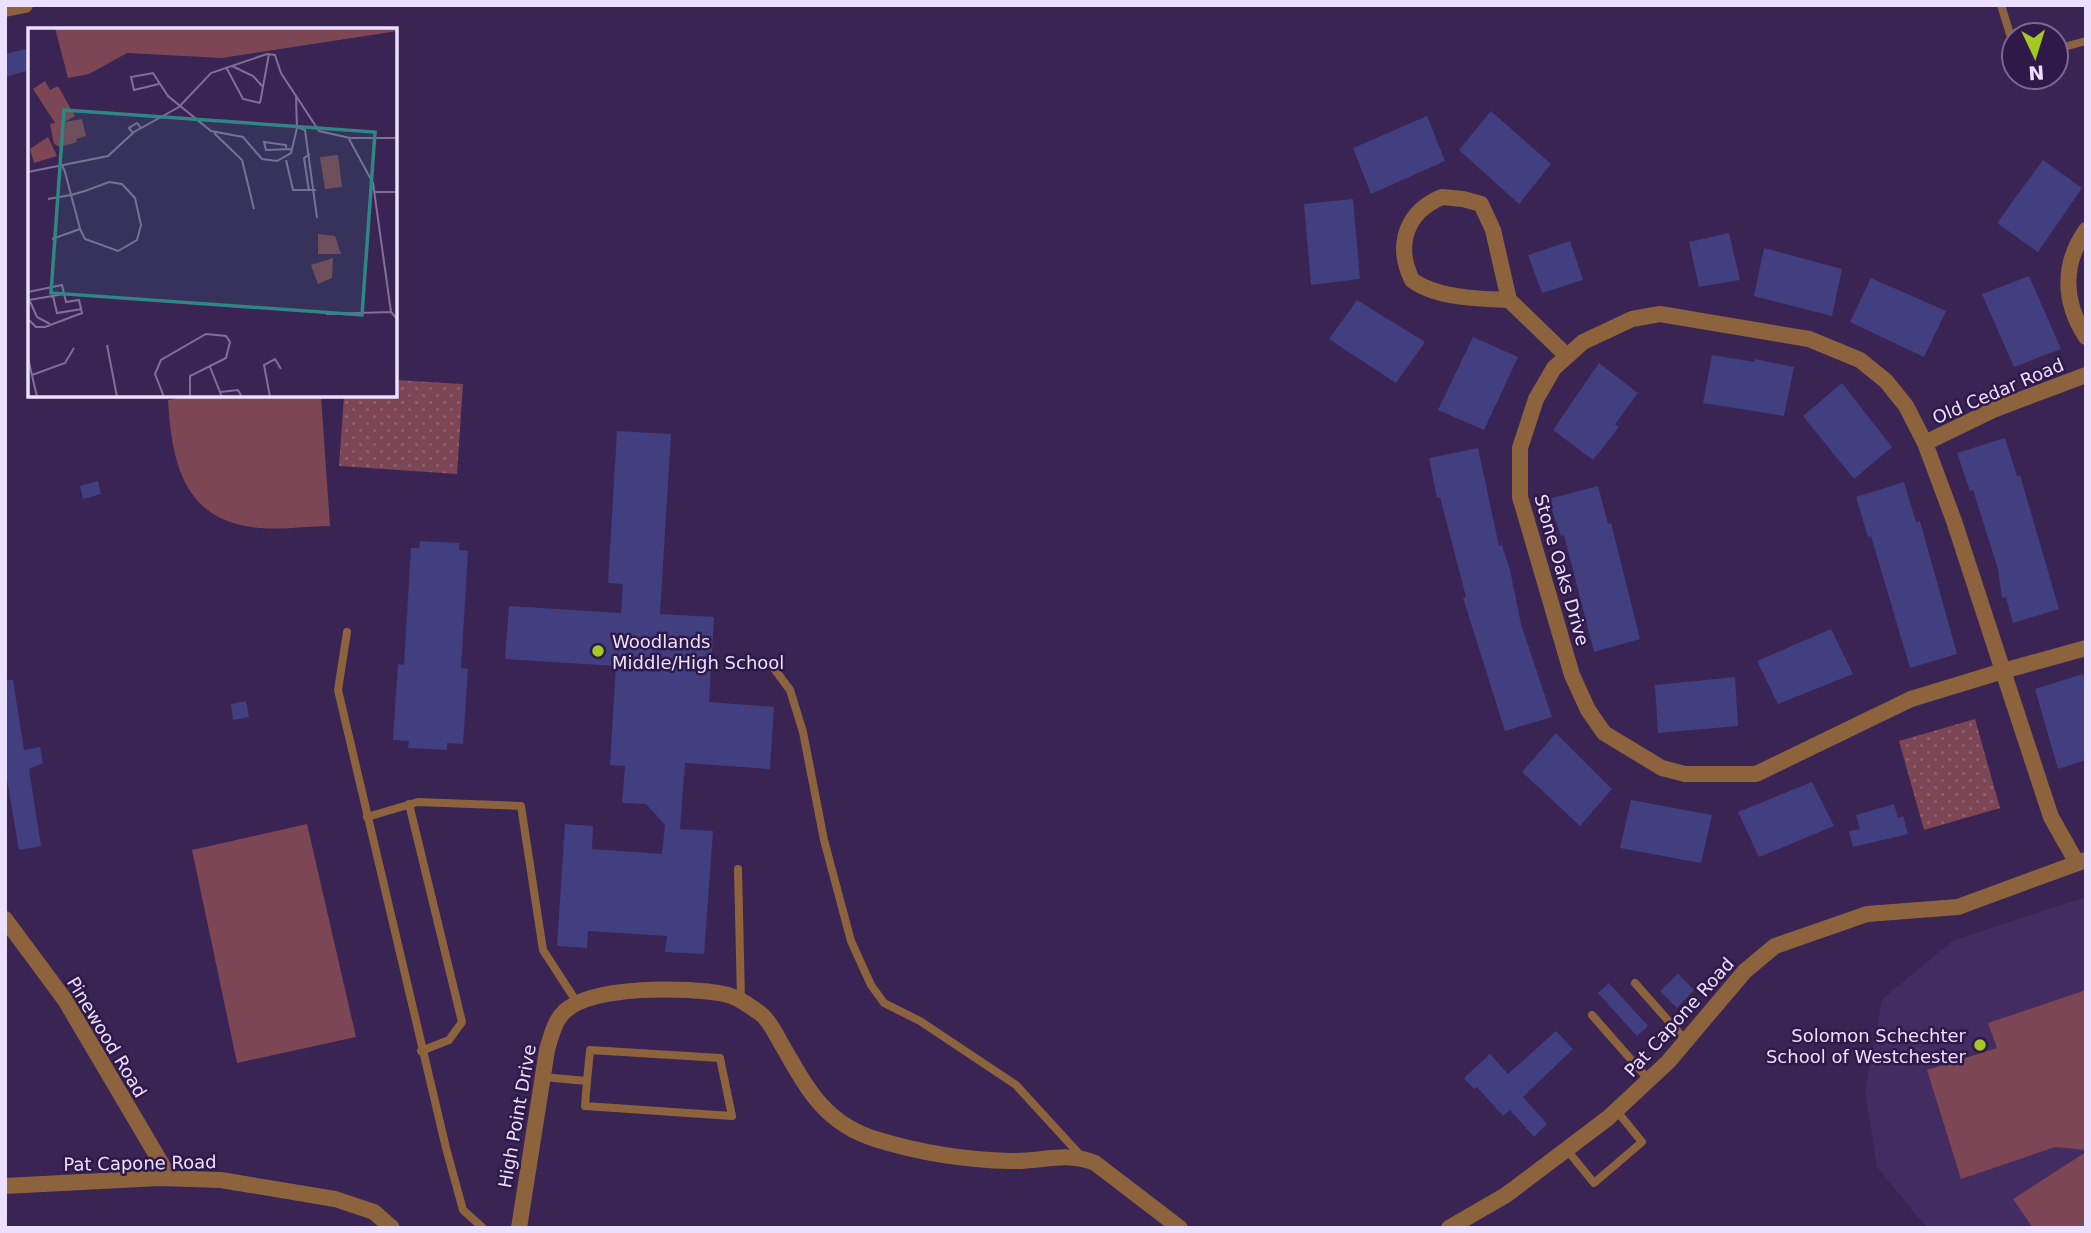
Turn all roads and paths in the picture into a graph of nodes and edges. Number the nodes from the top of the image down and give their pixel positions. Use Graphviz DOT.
graph roads {
  1 [pos="25,5"];
  2 [pos="5,9"];
  3 [pos="2086,230"];
  4 [pos="1509,300"];
  5 [pos="2086,337"];
  6 [pos="1567,356"];
  7 [pos="2086,375"];
  8 [pos="1925,443"];
  9 [pos="347,632"];
  10 [pos="2086,648"];
  11 [pos="769,663"];
  12 [pos="2003,671"];
  13 [pos="410,804"];
  14 [pos="367,817"];
  15 [pos="2081,861"];
  16 [pos="738,869"];
  17 [pos="5,919"];
  18 [pos="1635,984"];
  19 [pos="741,1000"];
  20 [pos="578,1004"];
  21 [pos="1592,1015"];
  22 [pos="1687,1042"];
  23 [pos="421,1051"];
  24 [pos="543,1077"];
  25 [pos="1649,1080"];
  26 [pos="587,1081"];
  27 [pos="1616,1110"];
  28 [pos="1567,1150"];
  29 [pos="1081,1156"];
  30 [pos="170,1178"];
  31 [pos="5,1186"];
  32 [pos="393,1228"];
  33 [pos="483,1228"];
  34 [pos="519,1228"];
  35 [pos="1180,1228"];
  36 [pos="1449,1228"];
  1 -- 2 [label="street"];
  3 -- 5 [label="street"];
  4 -- 4 [label="street"];
  4 -- 6 [label="street"];
  6 -- 8 [label="street, Stone Oaks Drive"];
  6 -- 12 [label="street, Stone Oaks Drive"];
  7 -- 8 [label="street, Old Cedar Road"];
  8 -- 12 [label="street, Stone Oaks Drive"];
  9 -- 14 [label="lane"];
  10 -- 12 [label="street"];
  11 -- 29 [label="lane"];
  12 -- 15 [label="street, Stone Oaks Drive"];
  13 -- 14 [label="lane"];
  13 -- 20 [label="lane"];
  13 -- 23 [label="lane"];
  14 -- 23 [label="lane"];
  15 -- 22 [label="street, Pat Capone Road"];
  16 -- 19 [label="lane"];
  17 -- 30 [label="street, Pinewood Road"];
  18 -- 22 [label="lane"];
  19 -- 20 [label="street, High Point Drive"];
  19 -- 29 [label="street, High Point Drive"];
  20 -- 24 [label="street, High Point Drive"];
  21 -- 25 [label="lane"];
  22 -- 25 [label="street, Pat Capone Road"];
  23 -- 33 [label="lane"];
  24 -- 26 [label="lane"];
  24 -- 34 [label="street, High Point Drive"];
  25 -- 27 [label="street, Pat Capone Road"];
  26 -- 26 [label="lane"];
  27 -- 28 [label="street, Pat Capone Road"];
  27 -- 28 [label="lane"];
  28 -- 36 [label="street, Pat Capone Road"];
  29 -- 35 [label="street"];
  30 -- 31 [label="street, Pat Capone Road"];
  30 -- 32 [label="street, Pat Capone Road"];
}
